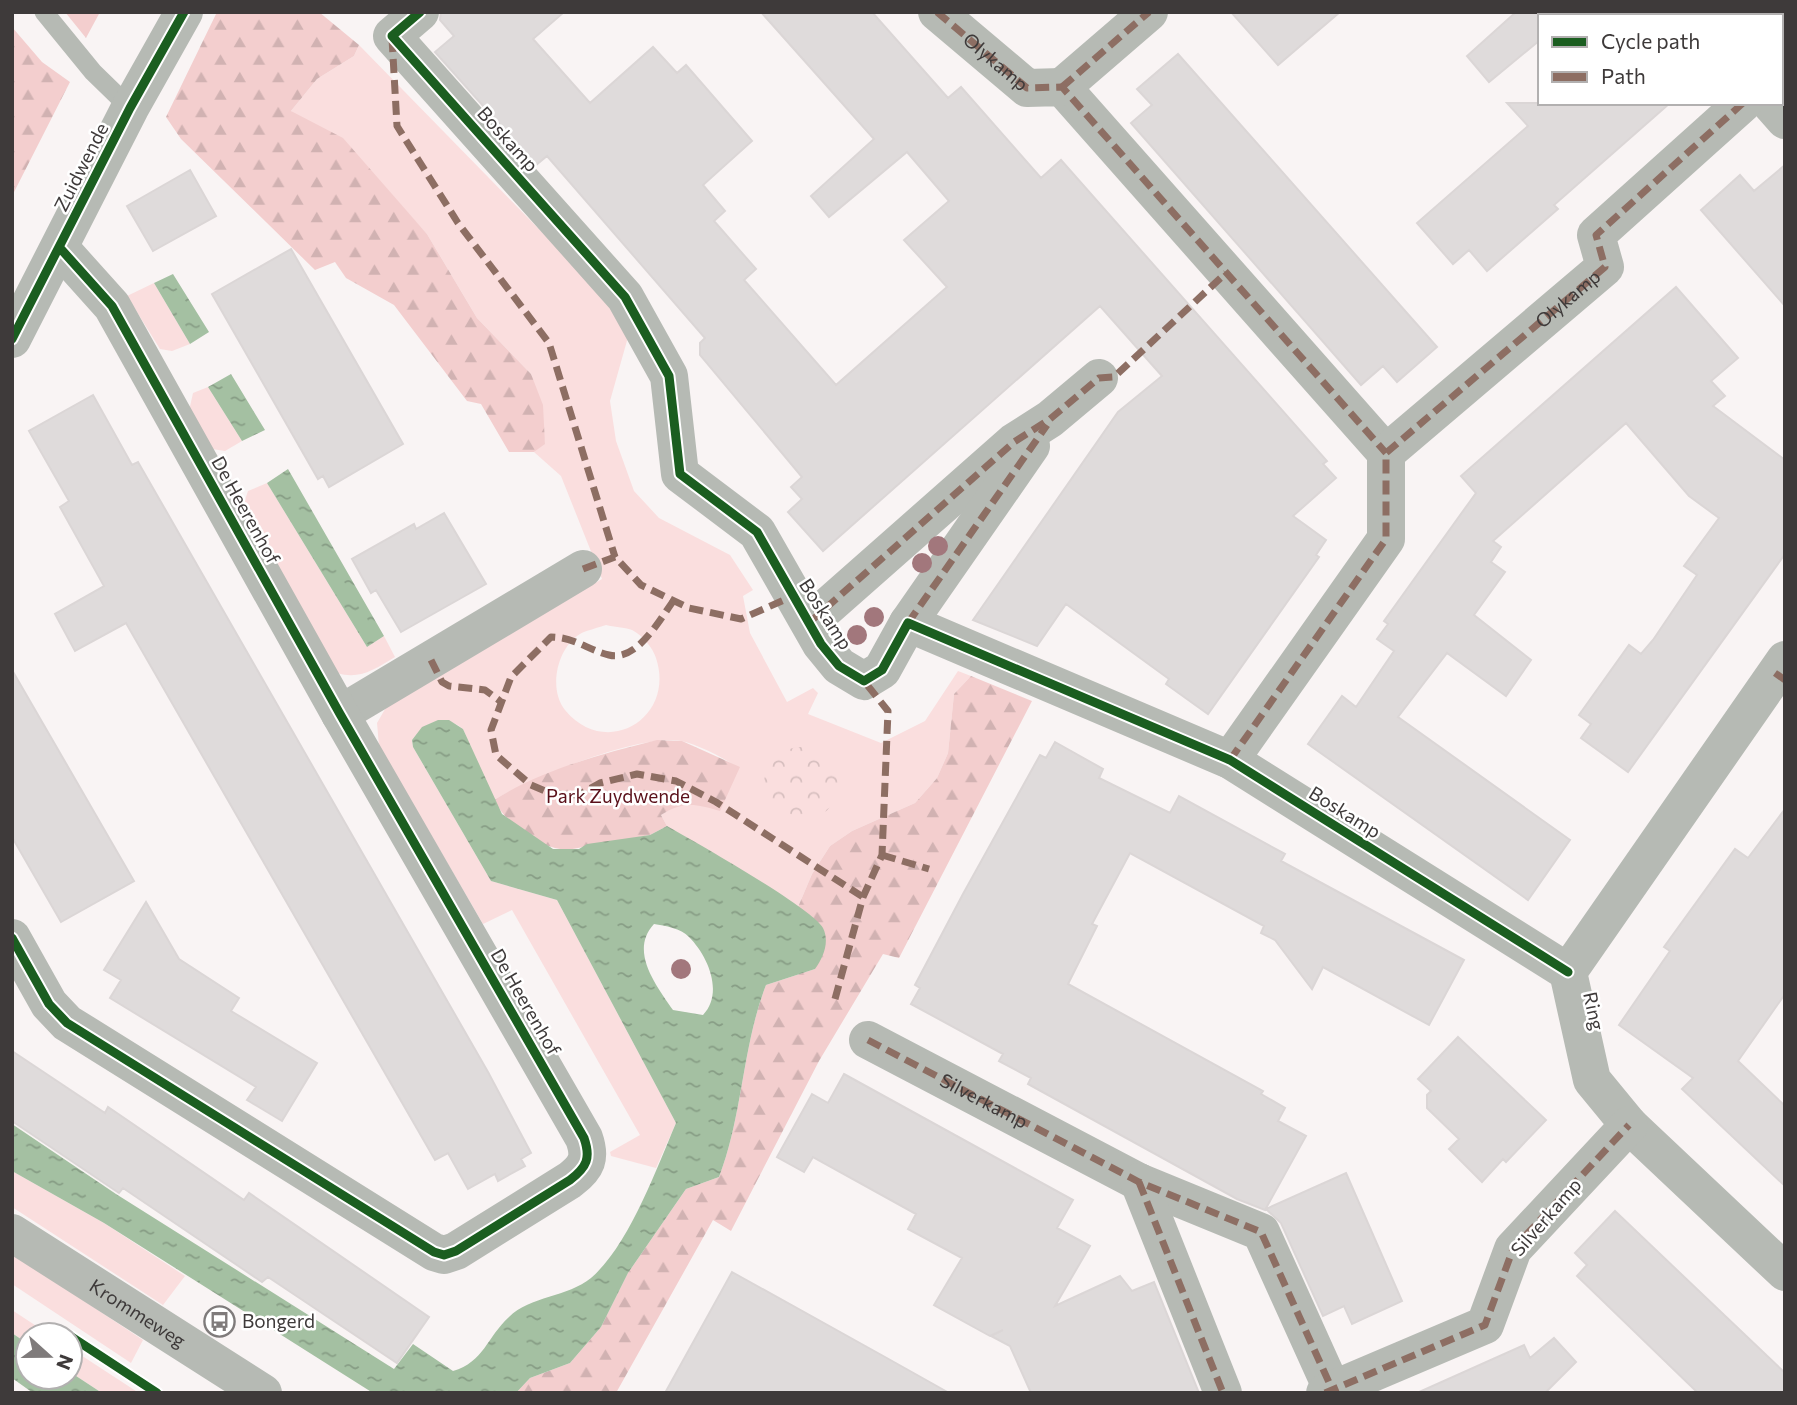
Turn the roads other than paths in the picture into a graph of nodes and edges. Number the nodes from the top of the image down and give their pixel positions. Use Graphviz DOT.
graph roads {
  1 [pos="44,12"];
  2 [pos="184,12"];
  3 [pos="420,12"];
  4 [pos="937,12"];
  5 [pos="1149,12"];
  6 [pos="1062,87"];
  7 [pos="1741,105"];
  8 [pos="1772,105"];
  9 [pos="130,108"];
  10 [pos="1785,120"];
  11 [pos="60,248"];
  12 [pos="12,339"];
  13 [pos="1099,378"];
  14 [pos="1050,419"];
  15 [pos="1386,453"];
  16 [pos="583,569"];
  17 [pos="810,622"];
  18 [pos="908,623"];
  19 [pos="1782,671"];
  20 [pos="340,714"];
  21 [pos="1230,760"];
  22 [pos="12,938"];
  23 [pos="1568,972"];
  24 [pos="868,1040"];
  25 [pos="1629,1125"];
  26 [pos="1139,1182"];
  27 [pos="12,1233"];
  28 [pos="1785,1272"];
  29 [pos="1329,1391"];
  30 [pos="263,1393"];
  31 [pos="1223,1393"];
  1 -- 9 [label="lane"];
  2 -- 9 [label="street, Zuidwende"];
  3 -- 17 [label="street, Boskamp"];
  4 -- 6 [label="street, Olykamp"];
  5 -- 6 [label="street"];
  6 -- 15 [label="street"];
  7 -- 15 [label="street, Olykamp"];
  8 -- 10 [label="street"];
  9 -- 11 [label="street, Zuidwende"];
  11 -- 12 [label="street, Zuidwende"];
  11 -- 20 [label="street, De Heerenhof"];
  13 -- 14 [label="street, Boskamp"];
  14 -- 17 [label="street, Boskamp"];
  14 -- 18 [label="street, Boskamp"];
  15 -- 21 [label="street"];
  16 -- 20 [label="street"];
  17 -- 18 [label="street, Boskamp"];
  18 -- 21 [label="street, Boskamp"];
  19 -- 23 [label="street, Ring"];
  20 -- 22 [label="street, De Heerenhof"];
  21 -- 23 [label="street, Boskamp"];
  23 -- 25 [label="street, Ring"];
  24 -- 26 [label="street, Silverkamp"];
  25 -- 28 [label="street, Ring"];
  25 -- 29 [label="street, Silverkamp"];
  26 -- 29 [label="street, Silverkamp"];
  26 -- 31 [label="street"];
  27 -- 30 [label="street, Krommeweg"];
}
